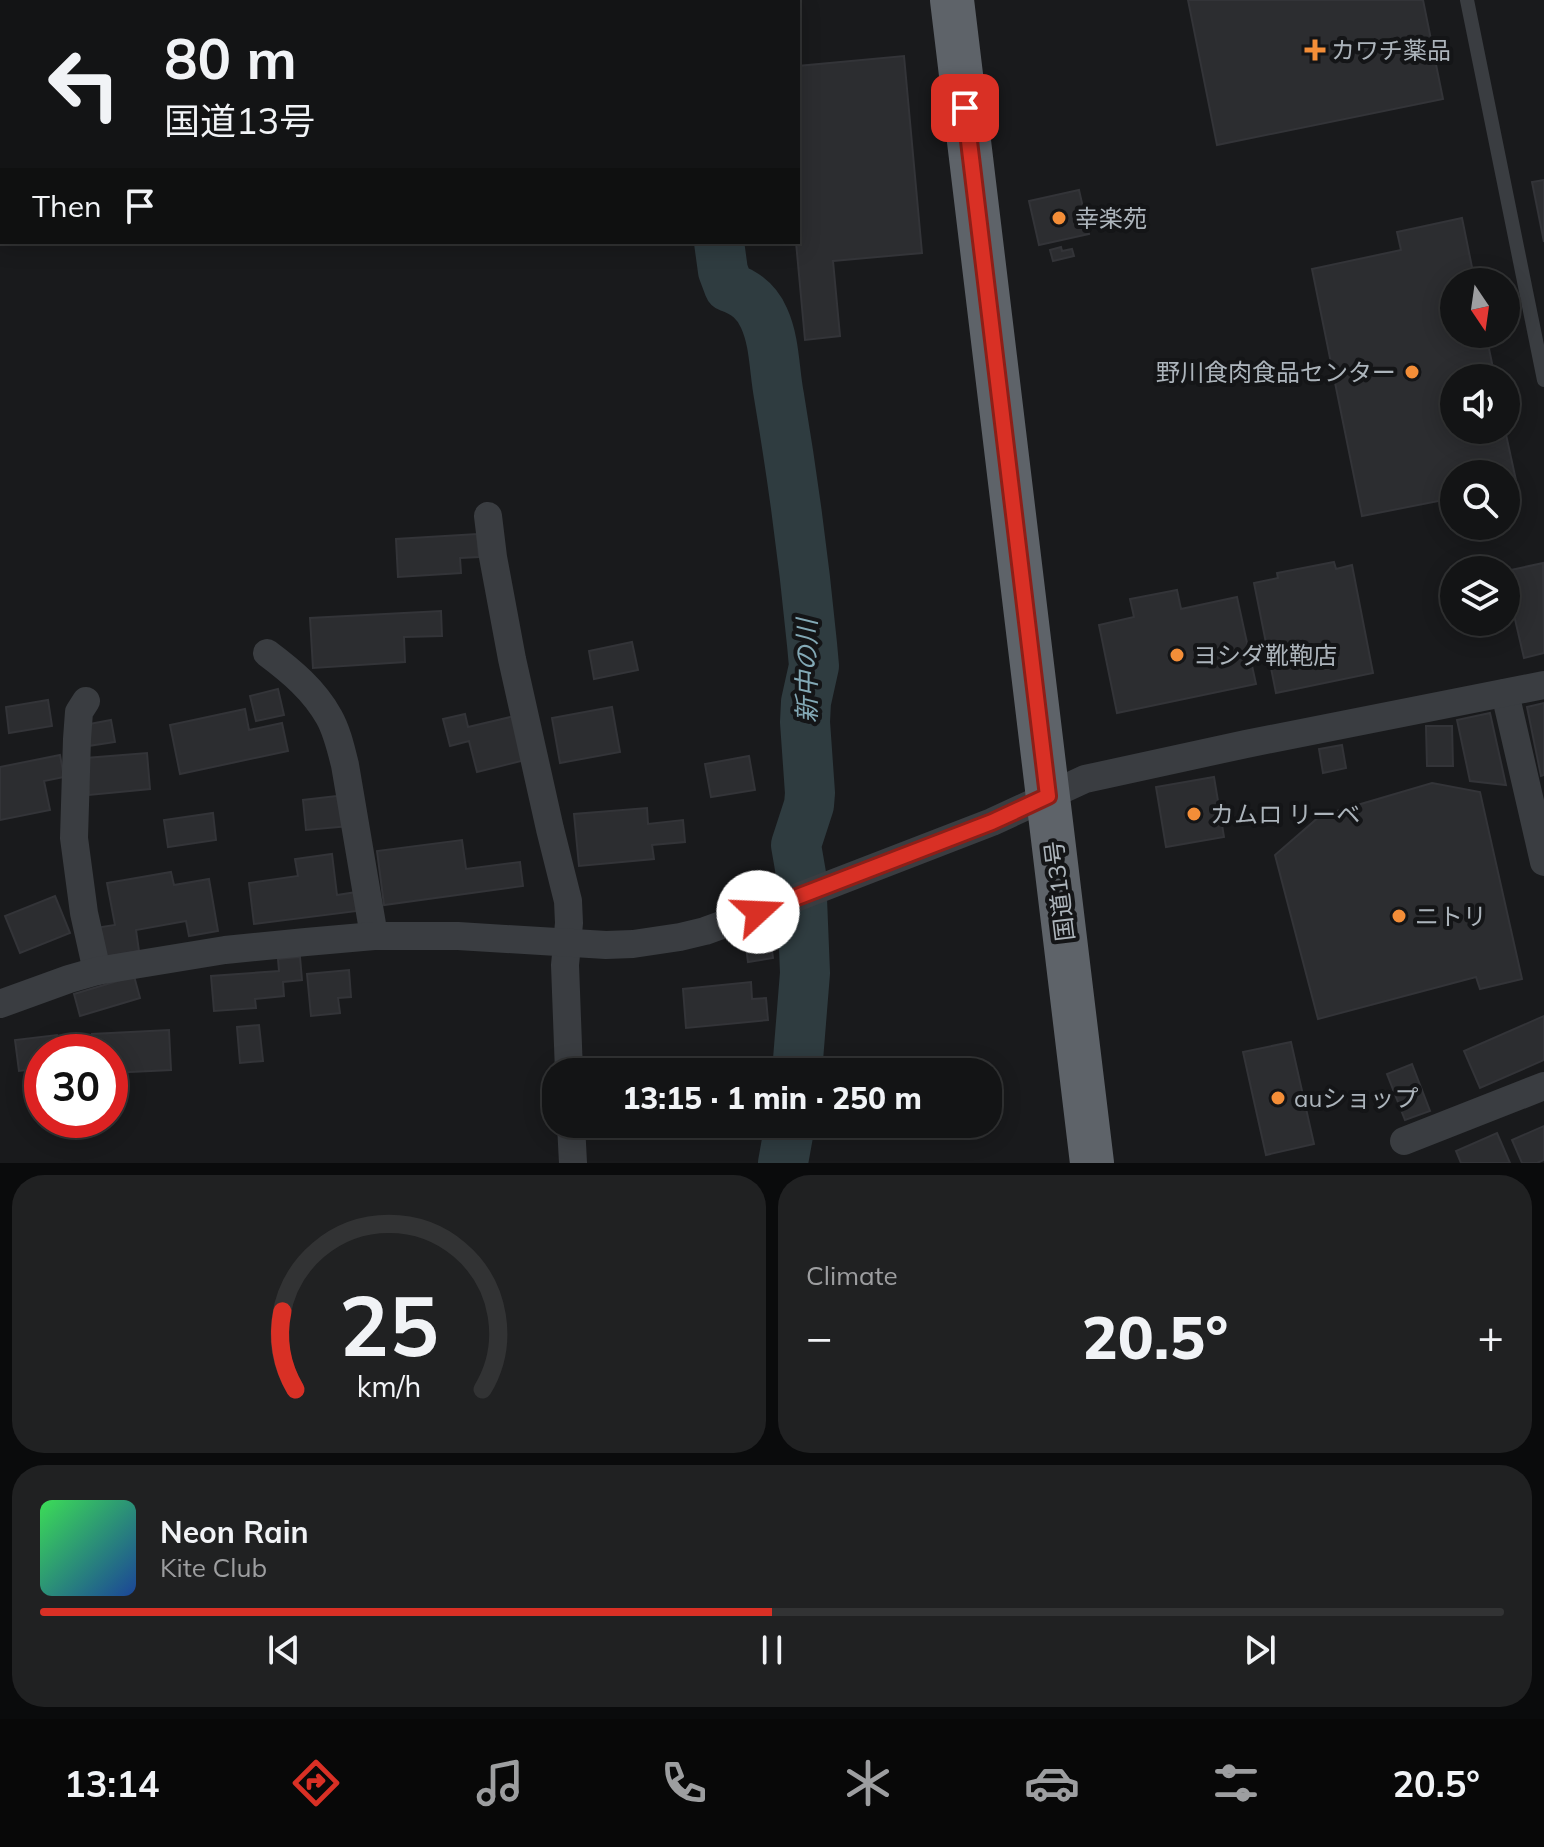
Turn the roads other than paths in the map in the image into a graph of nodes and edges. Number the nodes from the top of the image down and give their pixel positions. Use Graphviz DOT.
graph roads {
  1 [pos="952,0"];
  2 [pos="1467,0"];
  3 [pos="1544,380"];
  4 [pos="488,516"];
  5 [pos="267,653"];
  6 [pos="1544,685"];
  7 [pos="1505,693"];
  8 [pos="86,701"];
  9 [pos="1048,796"];
  10 [pos="1544,862"];
  11 [pos="374,936"];
  12 [pos="568,942"];
  13 [pos="97,971"];
  14 [pos="0,1004"];
  15 [pos="568,1058"];
  16 [pos="1544,1086"];
  17 [pos="572,1138"];
  18 [pos="1404,1141"];
  19 [pos="573,1163"];
  20 [pos="1092,1163"];
  1 -- 9 [label="highway, 国道13号"];
  2 -- 3 [label="lane"];
  4 -- 12 [label="street"];
  5 -- 11 [label="street"];
  6 -- 7 [label="street"];
  7 -- 9 [label="street"];
  7 -- 10 [label="street"];
  8 -- 13 [label="street"];
  9 -- 12 [label="street"];
  9 -- 20 [label="highway, 国道13号"];
  11 -- 12 [label="street"];
  11 -- 13 [label="street"];
  12 -- 15 [label="street"];
  13 -- 14 [label="street"];
  16 -- 18 [label="street"];
  17 -- 19 [label="street"];
}
